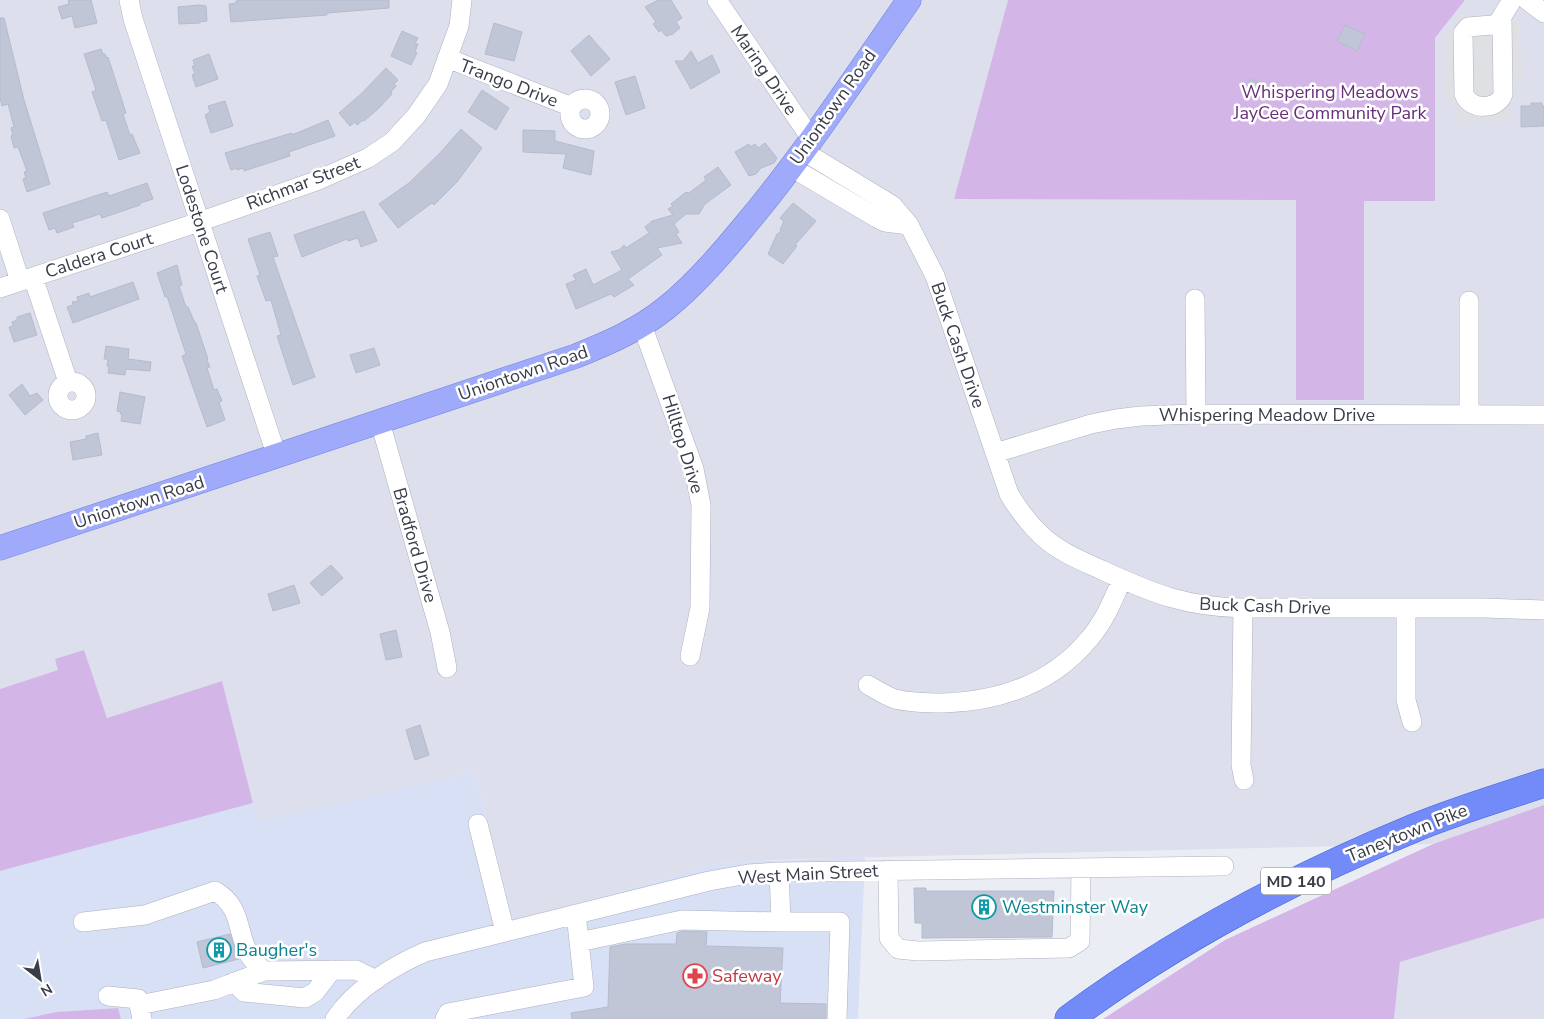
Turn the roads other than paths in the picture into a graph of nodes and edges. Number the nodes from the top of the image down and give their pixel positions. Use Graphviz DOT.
graph roads {
  1 [pos="129,0"];
  2 [pos="462,0"];
  3 [pos="717,0"];
  4 [pos="909,0"];
  5 [pos="1512,0"];
  6 [pos="1527,0"];
  7 [pos="1544,13"];
  8 [pos="1502,17"];
  9 [pos="447,58"];
  10 [pos="572,107"];
  11 [pos="802,152"];
  12 [pos="0,219"];
  13 [pos="199,222"];
  14 [pos="27,279"];
  15 [pos="0,288"];
  16 [pos="1195,299"];
  17 [pos="1469,301"];
  18 [pos="642,325"];
  19 [pos="68,382"];
  20 [pos="1196,414"];
  21 [pos="1469,414"];
  22 [pos="1544,415"];
  23 [pos="380,422"];
  24 [pos="995,453"];
  25 [pos="277,457"];
  26 [pos="0,548"];
  27 [pos="1122,579"];
  28 [pos="1243,608"];
  29 [pos="1406,608"];
  30 [pos="1544,610"];
  31 [pos="690,656"];
  32 [pos="447,668"];
  33 [pos="868,685"];
  34 [pos="1412,722"];
  35 [pos="1244,780"];
  36 [pos="1544,783"];
  37 [pos="478,824"];
  38 [pos="1224,866"];
  39 [pos="1081,868"];
  40 [pos="888,870"];
  41 [pos="779,872"];
  42 [pos="576,914"];
  43 [pos="83,922"];
  44 [pos="781,922"];
  45 [pos="505,932"];
  46 [pos="579,942"];
  47 [pos="332,970"];
  48 [pos="264,971"];
  49 [pos="376,980"];
  50 [pos="234,982"];
  51 [pos="108,996"];
  52 [pos="140,1012"];
  53 [pos="335,1019"];
  54 [pos="445,1019"];
  55 [pos="837,1019"];
  56 [pos="1069,1019"];
  1 -- 13 [label="street, Lodestone Court"];
  2 -- 9 [label="street, Richmar Street"];
  3 -- 11 [label="street, Maring Drive"];
  4 -- 11 [label="main road, Uniontown Road"];
  5 -- 8 [label="street"];
  6 -- 7 [label="street"];
  9 -- 10 [label="street, Trango Drive"];
  9 -- 13 [label="street, Richmar Street"];
  11 -- 18 [label="main road, Uniontown Road"];
  11 -- 24 [label="street, Buck Cash Drive"];
  12 -- 14 [label="street"];
  13 -- 14 [label="street, Caldera Court"];
  13 -- 25 [label="street, Lodestone Court"];
  14 -- 15 [label="street, Caldera Court"];
  14 -- 19 [label="street"];
  16 -- 20 [label="street"];
  17 -- 21 [label="street"];
  18 -- 23 [label="main road, Uniontown Road"];
  18 -- 31 [label="street, Hilltop Drive"];
  20 -- 21 [label="street, Whispering Meadow Drive"];
  20 -- 24 [label="street, Whispering Meadow Drive"];
  21 -- 22 [label="street, Whispering Meadow Drive"];
  23 -- 25 [label="main road, Uniontown Road"];
  23 -- 32 [label="street, Bradford Drive"];
  24 -- 27 [label="street, Buck Cash Drive"];
  25 -- 26 [label="main road, Uniontown Road"];
  27 -- 28 [label="street, Buck Cash Drive"];
  27 -- 33 [label="street"];
  28 -- 29 [label="street, Buck Cash Drive"];
  28 -- 35 [label="street"];
  29 -- 30 [label="street, Buck Cash Drive"];
  29 -- 34 [label="street"];
  36 -- 56 [label="highway, Taneytown Pike / MD 140"];
  37 -- 45 [label="street"];
  38 -- 39 [label="street, West Main Street"];
  39 -- 40 [label="street, West Main Street"];
  39 -- 40 [label="street"];
  40 -- 41 [label="street, West Main Street"];
  41 -- 42 [label="street, West Main Street"];
  41 -- 44 [label="street"];
  42 -- 45 [label="street, West Main Street"];
  42 -- 46 [label="street"];
  43 -- 48 [label="street"];
  44 -- 46 [label="street"];
  44 -- 55 [label="street"];
  45 -- 49 [label="street, West Main Street"];
  46 -- 54 [label="street"];
  47 -- 48 [label="street"];
  47 -- 49 [label="street"];
  47 -- 50 [label="street"];
  48 -- 50 [label="street"];
  49 -- 53 [label="street, West Main Street"];
  50 -- 52 [label="street"];
  51 -- 52 [label="street"];
}
